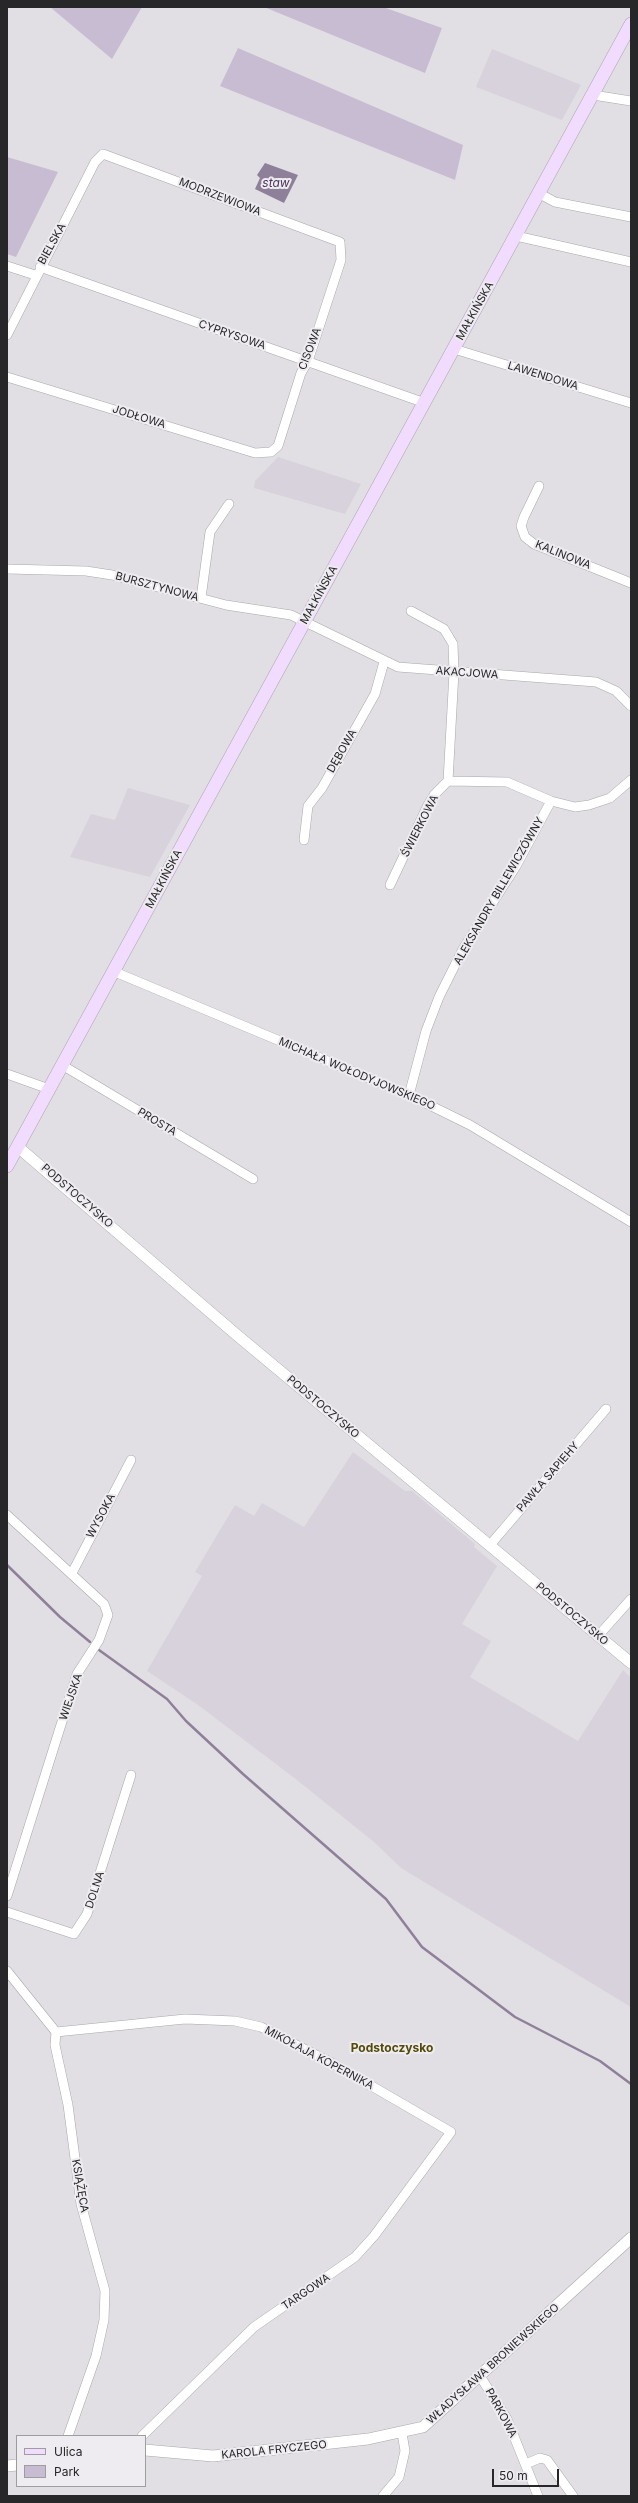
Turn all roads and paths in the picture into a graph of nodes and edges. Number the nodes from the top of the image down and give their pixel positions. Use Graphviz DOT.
graph roads {
  1 [pos="631,24"];
  2 [pos="593,95"];
  3 [pos="631,101"];
  4 [pos="100,155"];
  5 [pos="540,194"];
  6 [pos="631,217"];
  7 [pos="516,236"];
  8 [pos="340,242"];
  9 [pos="631,262"];
  10 [pos="7,266"];
  11 [pos="38,271"];
  12 [pos="7,335"];
  13 [pos="454,349"];
  14 [pos="308,361"];
  15 [pos="7,377"];
  16 [pos="425,403"];
  17 [pos="631,403"];
  18 [pos="271,452"];
  19 [pos="539,486"];
  20 [pos="229,504"];
  21 [pos="7,570"];
  22 [pos="631,583"];
  23 [pos="201,598"];
  24 [pos="411,611"];
  25 [pos="304,622"];
  26 [pos="384,662"];
  27 [pos="454,672"];
  28 [pos="630,702"];
  29 [pos="631,780"];
  30 [pos="448,781"];
  31 [pos="551,801"];
  32 [pos="304,840"];
  33 [pos="390,885"];
  34 [pos="115,972"];
  35 [pos="62,1065"];
  36 [pos="7,1074"];
  37 [pos="49,1089"];
  38 [pos="409,1095"];
  39 [pos="18,1147"];
  40 [pos="7,1166"];
  41 [pos="253,1179"];
  42 [pos="631,1222"];
  43 [pos="606,1409"];
  44 [pos="131,1460"];
  45 [pos="7,1515"];
  46 [pos="490,1545"];
  47 [pos="72,1573"];
  48 [pos="631,1599"];
  49 [pos="598,1636"];
  50 [pos="631,1663"];
  51 [pos="131,1775"];
  52 [pos="7,1896"];
  53 [pos="7,1912"];
  54 [pos="7,1971"];
  55 [pos="56,2032"];
  56 [pos="451,2132"];
  57 [pos="631,2238"];
  58 [pos="480,2376"];
  59 [pos="402,2433"];
  60 [pos="68,2435"];
  61 [pos="143,2435"];
  62 [pos="146,2450"];
  63 [pos="526,2464"];
  64 [pos="383,2496"];
  65 [pos="538,2496"];
  66 [pos="573,2496"];
  1 -- 2 [label="main road, MAŁKIŃSKA"];
  2 -- 3 [label="street"];
  2 -- 5 [label="main road, MAŁKIŃSKA"];
  4 -- 8 [label="street, MODRZEWIOWA"];
  4 -- 11 [label="street, BIELSKA"];
  5 -- 6 [label="street"];
  5 -- 7 [label="main road, MAŁKIŃSKA"];
  7 -- 9 [label="street"];
  7 -- 13 [label="main road, MAŁKIŃSKA"];
  8 -- 14 [label="street, CISOWA"];
  10 -- 11 [label="street, CYPRYSOWA"];
  11 -- 12 [label="street, BIELSKA"];
  11 -- 14 [label="street, CYPRYSOWA"];
  13 -- 16 [label="main road, MAŁKIŃSKA"];
  13 -- 17 [label="street, LAWENDOWA"];
  14 -- 16 [label="street, CYPRYSOWA"];
  14 -- 18 [label="street, CISOWA"];
  15 -- 18 [label="street, JODŁOWA"];
  16 -- 25 [label="main road, MAŁKIŃSKA"];
  19 -- 22 [label="street, KALINOWA"];
  20 -- 23 [label="street"];
  21 -- 23 [label="street, BURSZTYNOWA"];
  23 -- 25 [label="street, BURSZTYNOWA"];
  24 -- 27 [label="street"];
  25 -- 26 [label="street, AKACJOWA"];
  25 -- 34 [label="main road, MAŁKIŃSKA"];
  26 -- 27 [label="street, AKACJOWA"];
  26 -- 32 [label="street, DĘBOWA"];
  27 -- 28 [label="street, AKACJOWA"];
  27 -- 30 [label="street"];
  29 -- 31 [label="street"];
  30 -- 31 [label="street"];
  30 -- 33 [label="street, ŚWIERKOWA"];
  31 -- 38 [label="street, ALEKSANDRY BILLEWICZÓWNY"];
  34 -- 35 [label="main road, MAŁKIŃSKA"];
  34 -- 38 [label="street, MICHAŁA WOŁODYJOWSKIEGO"];
  35 -- 37 [label="main road, MAŁKIŃSKA"];
  35 -- 41 [label="street, PROSTA"];
  36 -- 37 [label="street"];
  37 -- 39 [label="main road, MAŁKIŃSKA"];
  38 -- 42 [label="street, MICHAŁA WOŁODYJOWSKIEGO"];
  39 -- 40 [label="main road, MAŁKIŃSKA"];
  39 -- 46 [label="street, PODSTOCZYSKO"];
  43 -- 46 [label="street, PAWŁA SAPIEHY"];
  44 -- 47 [label="street, WYSOKA"];
  45 -- 47 [label="street, WIEJSKA"];
  46 -- 49 [label="street, PODSTOCZYSKO"];
  47 -- 52 [label="street, WIEJSKA"];
  48 -- 49 [label="street"];
  49 -- 50 [label="street, PODSTOCZYSKO"];
  51 -- 53 [label="street, DOLNA"];
  54 -- 55 [label="street"];
  55 -- 56 [label="street, MIKOŁAJA KOPERNIKA"];
  55 -- 60 [label="street, KSIĄŻĘCA"];
  56 -- 61 [label="street, TARGOWA"];
  57 -- 58 [label="street, WŁADYSŁAWA BRONIEWSKIEGO"];
  58 -- 59 [label="street, WŁADYSŁAWA BRONIEWSKIEGO"];
  58 -- 63 [label="street, PARKOWA"];
  59 -- 62 [label="street, KAROLA FRYCZEGO"];
  59 -- 64 [label="street"];
  63 -- 65 [label="street, PARKOWA"];
  63 -- 66 [label="street"];
}
